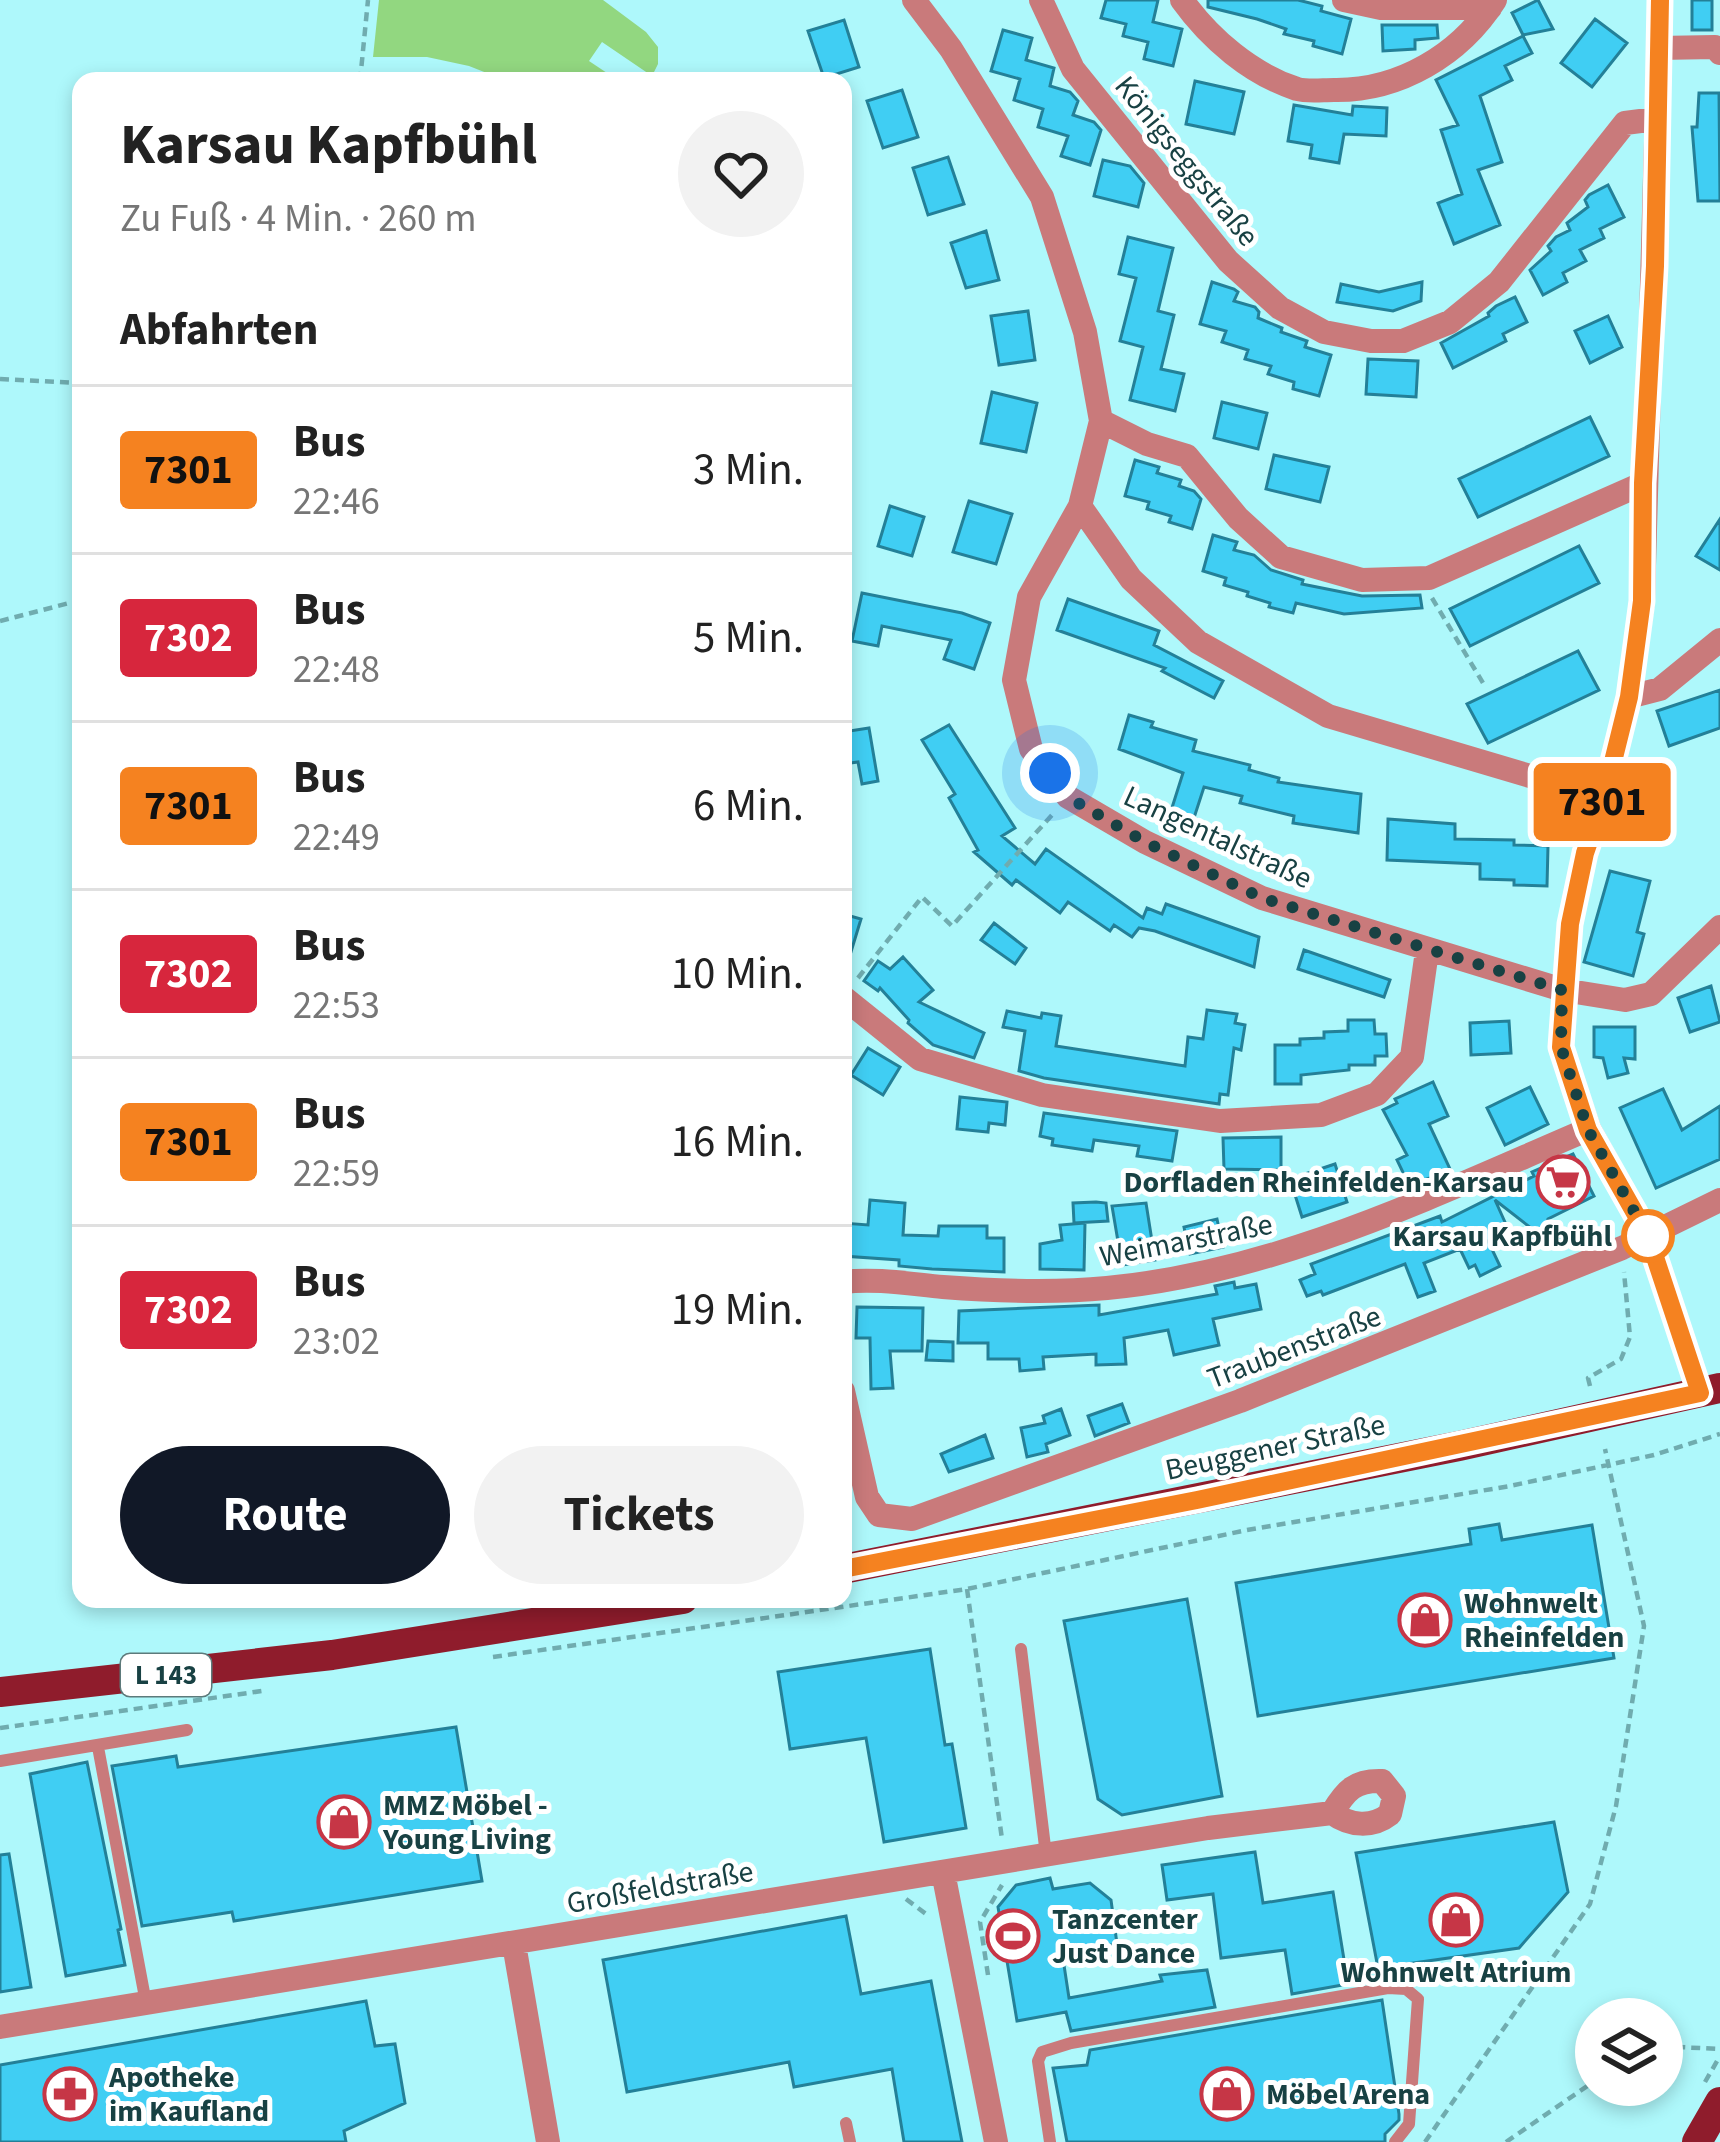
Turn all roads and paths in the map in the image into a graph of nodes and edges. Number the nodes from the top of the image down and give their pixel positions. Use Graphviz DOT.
graph roads {
  1 [pos="368,0"];
  2 [pos="914,0"];
  3 [pos="1041,0"];
  4 [pos="1182,0"];
  5 [pos="1344,0"];
  6 [pos="1660,0"];
  7 [pos="1492,4"];
  8 [pos="1658,48"];
  9 [pos="1720,53"];
  10 [pos="361,72"];
  11 [pos="1656,119"];
  12 [pos="0,379"];
  13 [pos="72,383"];
  14 [pos="1101,421"];
  15 [pos="1643,483"];
  16 [pos="1080,506"];
  17 [pos="1419,578"];
  18 [pos="72,602"];
  19 [pos="0,621"];
  20 [pos="1720,640"];
  21 [pos="1483,683"];
  22 [pos="1629,697"];
  23 [pos="1068,797"];
  24 [pos="1604,798"];
  25 [pos="1720,927"];
  26 [pos="1427,951"];
  27 [pos="852,985"];
  28 [pos="852,990"];
  29 [pos="1562,990"];
  30 [pos="1588,1130"];
  31 [pos="1720,1200"];
  32 [pos="1648,1236"];
  33 [pos="1622,1248"];
  34 [pos="852,1282"];
  35 [pos="1590,1386"];
  36 [pos="1710,1390"];
  37 [pos="852,1429"];
  38 [pos="1720,1434"];
  39 [pos="1605,1448"];
  40 [pos="1609,1464"];
  41 [pos="852,1567"];
  42 [pos="967,1589"];
  43 [pos="852,1605"];
  44 [pos="627,1608"];
  45 [pos="835,1608"];
  46 [pos="1021,1649"];
  47 [pos="472,1660"];
  48 [pos="283,1688"];
  49 [pos="0,1692"];
  50 [pos="0,1728"];
  51 [pos="187,1730"];
  52 [pos="98,1747"];
  53 [pos="0,1761"];
  54 [pos="1332,1813"];
  55 [pos="1046,1856"];
  56 [pos="1005,1862"];
  57 [pos="943,1872"];
  58 [pos="514,1944"];
  59 [pos="991,1989"];
  60 [pos="146,2003"];
  61 [pos="0,2027"];
  62 [pos="1683,2047"];
  63 [pos="1720,2049"];
  64 [pos="1575,2094"];
  65 [pos="1720,2102"];
  66 [pos="846,2123"];
  67 [pos="548,2142"];
  68 [pos="850,2142"];
  69 [pos="996,2142"];
  70 [pos="1050,2142"];
  71 [pos="1395,2142"];
  72 [pos="1425,2142"];
  73 [pos="1506,2142"];
  74 [pos="1696,2142"];
  1 -- 10 [label="path"];
  2 -- 14 [label="street, Langentalstraße"];
  3 -- 11 [label="street, Königseggstraße"];
  4 -- 7 [label="street"];
  5 -- 7 [label="street"];
  6 -- 8 [label="street"];
  8 -- 9 [label="street"];
  8 -- 11 [label="street"];
  11 -- 15 [label="street"];
  12 -- 13 [label="path"];
  14 -- 16 [label="street, Langentalstraße"];
  14 -- 17 [label="street"];
  15 -- 17 [label="street"];
  15 -- 22 [label="street"];
  16 -- 23 [label="street, Langentalstraße"];
  16 -- 24 [label="street"];
  17 -- 21 [label="path"];
  18 -- 19 [label="path"];
  20 -- 22 [label="street"];
  22 -- 24 [label="street"];
  23 -- 26 [label="street, Langentalstraße"];
  23 -- 27 [label="path"];
  24 -- 29 [label="street"];
  25 -- 29 [label="street, Langentalstraße"];
  26 -- 28 [label="street"];
  26 -- 29 [label="street, Langentalstraße"];
  29 -- 30 [label="street"];
  30 -- 32 [label="street"];
  30 -- 34 [label="street, Weimarstraße"];
  31 -- 32 [label="street, Traubenstraße"];
  32 -- 33 [label="street, Traubenstraße"];
  32 -- 36 [label="street"];
  33 -- 35 [label="path"];
  33 -- 37 [label="street, Traubenstraße"];
  36 -- 41 [label="main road, Beuggener Straße"];
  38 -- 40 [label="path"];
  39 -- 40 [label="path"];
  40 -- 42 [label="path"];
  40 -- 72 [label="path"];
  42 -- 43 [label="path"];
  42 -- 56 [label="path"];
  44 -- 49 [label="main road, L 143"];
  45 -- 47 [label="path"];
  46 -- 55 [label="lane"];
  48 -- 50 [label="path"];
  51 -- 52 [label="lane"];
  52 -- 53 [label="lane"];
  52 -- 60 [label="lane"];
  54 -- 55 [label="street, Großfeldstraße"];
  55 -- 56 [label="street, Großfeldstraße"];
  56 -- 57 [label="street, Großfeldstraße"];
  56 -- 59 [label="path"];
  57 -- 58 [label="street, Großfeldstraße"];
  57 -- 69 [label="street"];
  58 -- 60 [label="street, Großfeldstraße"];
  58 -- 67 [label="street"];
  60 -- 61 [label="street, Großfeldstraße"];
  62 -- 63 [label="path"];
  64 -- 73 [label="path"];
  65 -- 74 [label="main road"];
  66 -- 68 [label="lane"];
  70 -- 71 [label="lane"];
}
